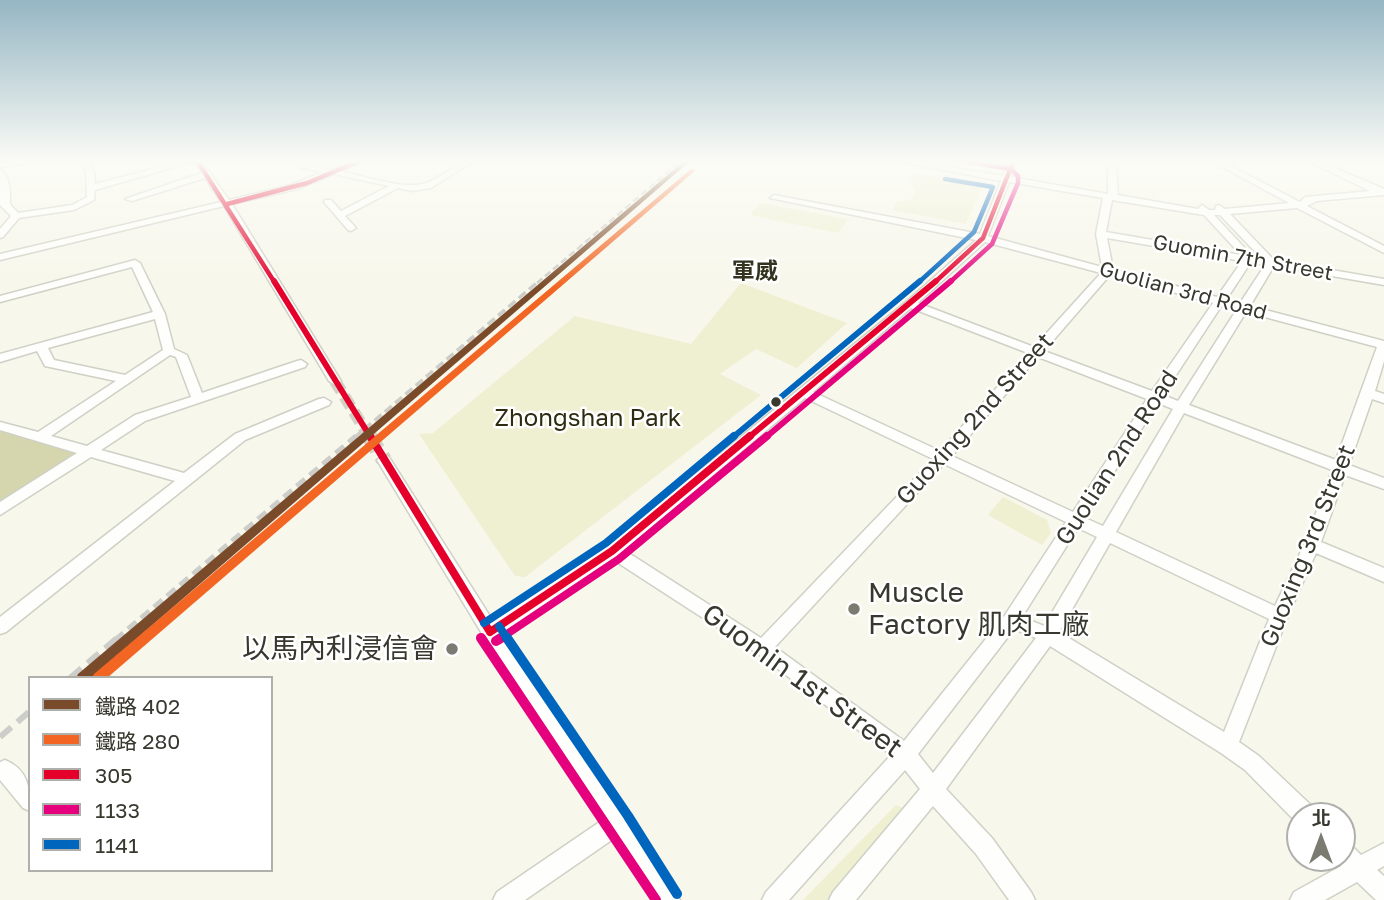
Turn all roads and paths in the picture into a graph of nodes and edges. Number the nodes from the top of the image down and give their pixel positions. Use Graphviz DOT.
graph roads {
  1 [pos="80,204"];
  2 [pos="227,204"];
  3 [pos="330,204"];
  4 [pos="360,204"];
  5 [pos="805,204"];
  6 [pos="997,204"];
  7 [pos="1109,204"];
  8 [pos="1172,204"];
  9 [pos="1285,204"];
  10 [pos="1299,204"];
  11 [pos="2,205"];
  12 [pos="1213,210"];
  13 [pos="339,215"];
  14 [pos="8,222"];
  15 [pos="351,228"];
  16 [pos="1101,234"];
  17 [pos="0,235"];
  18 [pos="983,238"];
  19 [pos="1384,250"];
  20 [pos="0,257"];
  21 [pos="1248,259"];
  22 [pos="1271,263"];
  23 [pos="1108,271"];
  24 [pos="1384,282"];
  25 [pos="0,299"];
  26 [pos="1222,301"];
  27 [pos="910,304"];
  28 [pos="1245,307"];
  29 [pos="159,314"];
  30 [pos="1384,345"];
  31 [pos="41,347"];
  32 [pos="169,351"];
  33 [pos="1037,353"];
  34 [pos="0,358"];
  35 [pos="302,364"];
  36 [pos="127,379"];
  37 [pos="335,381"];
  38 [pos="803,392"];
  39 [pos="1376,396"];
  40 [pos="1155,397"];
  41 [pos="198,398"];
  42 [pos="324,402"];
  43 [pos="1181,407"];
  44 [pos="0,426"];
  45 [pos="40,437"];
  46 [pos="87,452"];
  47 [pos="942,458"];
  48 [pos="384,460"];
  49 [pos="1341,468"];
  50 [pos="186,479"];
  51 [pos="1384,484"];
  52 [pos="0,509"];
  53 [pos="1076,521"];
  54 [pos="1107,536"];
  55 [pos="1312,545"];
  56 [pos="612,551"];
  57 [pos="1384,575"];
  58 [pos="1279,616"];
  59 [pos="1011,620"];
  60 [pos="0,627"];
  61 [pos="490,632"];
  62 [pos="1048,635"];
  63 [pos="763,648"];
  64 [pos="1228,746"];
  65 [pos="906,754"];
  66 [pos="5,770"];
  67 [pos="933,790"];
  68 [pos="28,799"];
  69 [pos="1292,802"];
  70 [pos="620,822"];
  71 [pos="1384,854"];
  72 [pos="1356,858"];
  73 [pos="1356,865"];
  74 [pos="1335,872"];
  75 [pos="1384,892"];
  76 [pos="505,900"];
  77 [pos="668,900"];
  78 [pos="774,900"];
  79 [pos="841,900"];
  80 [pos="1023,900"];
  81 [pos="1302,900"];
  1 -- 14 [label="street"];
  2 -- 20 [label="street"];
  2 -- 37 [label="street"];
  3 -- 13 [label="street"];
  4 -- 13 [label="street"];
  5 -- 18 [label="street, Guolian 3rd Road"];
  6 -- 18 [label="street"];
  7 -- 16 [label="street"];
  8 -- 12 [label="street"];
  9 -- 12 [label="street"];
  10 -- 19 [label="street"];
  11 -- 14 [label="street"];
  12 -- 21 [label="street"];
  12 -- 22 [label="street"];
  13 -- 15 [label="street"];
  14 -- 17 [label="street"];
  16 -- 21 [label="street, Guomin 7th Street"];
  16 -- 23 [label="street"];
  18 -- 23 [label="street, Guolian 3rd Road"];
  18 -- 27 [label="street"];
  21 -- 22 [label="street, Guomin 7th Street"];
  21 -- 26 [label="street, Guolian 2nd Road"];
  22 -- 24 [label="street, Guomin 7th Street"];
  22 -- 28 [label="street, Guolian 2nd Road"];
  23 -- 26 [label="street, Guolian 3rd Road"];
  23 -- 33 [label="street, Guoxing 2nd Street"];
  25 -- 29 [label="street"];
  26 -- 28 [label="street, Guolian 3rd Road"];
  26 -- 40 [label="street, Guolian 2nd Road"];
  27 -- 33 [label="street"];
  27 -- 38 [label="street"];
  28 -- 30 [label="street, Guolian 3rd Road"];
  28 -- 43 [label="street, Guolian 2nd Road"];
  29 -- 31 [label="street"];
  29 -- 32 [label="street"];
  30 -- 39 [label="street, Guoxing 3rd Street"];
  31 -- 34 [label="street"];
  31 -- 36 [label="street"];
  32 -- 36 [label="street"];
  32 -- 41 [label="street"];
  33 -- 40 [label="street"];
  33 -- 47 [label="street, Guoxing 2nd Street"];
  35 -- 41 [label="street"];
  36 -- 45 [label="street"];
  38 -- 47 [label="street"];
  38 -- 56 [label="street"];
  39 -- 49 [label="street, Guoxing 3rd Street"];
  40 -- 43 [label="street"];
  40 -- 53 [label="street, Guolian 2nd Road"];
  41 -- 46 [label="street"];
  42 -- 50 [label="street"];
  43 -- 49 [label="street"];
  43 -- 54 [label="street, Guolian 2nd Road"];
  44 -- 45 [label="street"];
  45 -- 46 [label="street"];
  46 -- 50 [label="street"];
  46 -- 52 [label="street"];
  47 -- 53 [label="street"];
  47 -- 63 [label="street, Guoxing 2nd Street"];
  48 -- 61 [label="street"];
  49 -- 51 [label="street"];
  49 -- 55 [label="street, Guoxing 3rd Street"];
  50 -- 60 [label="street"];
  53 -- 54 [label="street"];
  53 -- 59 [label="street, Guolian 2nd Road"];
  54 -- 58 [label="street"];
  54 -- 62 [label="street, Guolian 2nd Road"];
  55 -- 57 [label="street"];
  55 -- 58 [label="street, Guoxing 3rd Street"];
  56 -- 61 [label="street"];
  56 -- 63 [label="street, Guomin 1st Street"];
  58 -- 64 [label="street, Guoxing 3rd Street"];
  59 -- 62 [label="street"];
  59 -- 65 [label="street, Guolian 2nd Road"];
  61 -- 70 [label="street"];
  62 -- 64 [label="street"];
  62 -- 67 [label="street, Guolian 2nd Road"];
  63 -- 65 [label="street, Guomin 1st Street"];
  64 -- 69 [label="street"];
  65 -- 67 [label="street, Guomin 1st Street"];
  65 -- 78 [label="street, Guolian 2nd Road"];
  66 -- 68 [label="street"];
  67 -- 79 [label="street, Guolian 2nd Road"];
  67 -- 80 [label="street, Guomin 1st Street"];
  70 -- 76 [label="street"];
  70 -- 77 [label="street"];
  71 -- 72 [label="street"];
  73 -- 75 [label="street"];
  74 -- 81 [label="street"];
}
